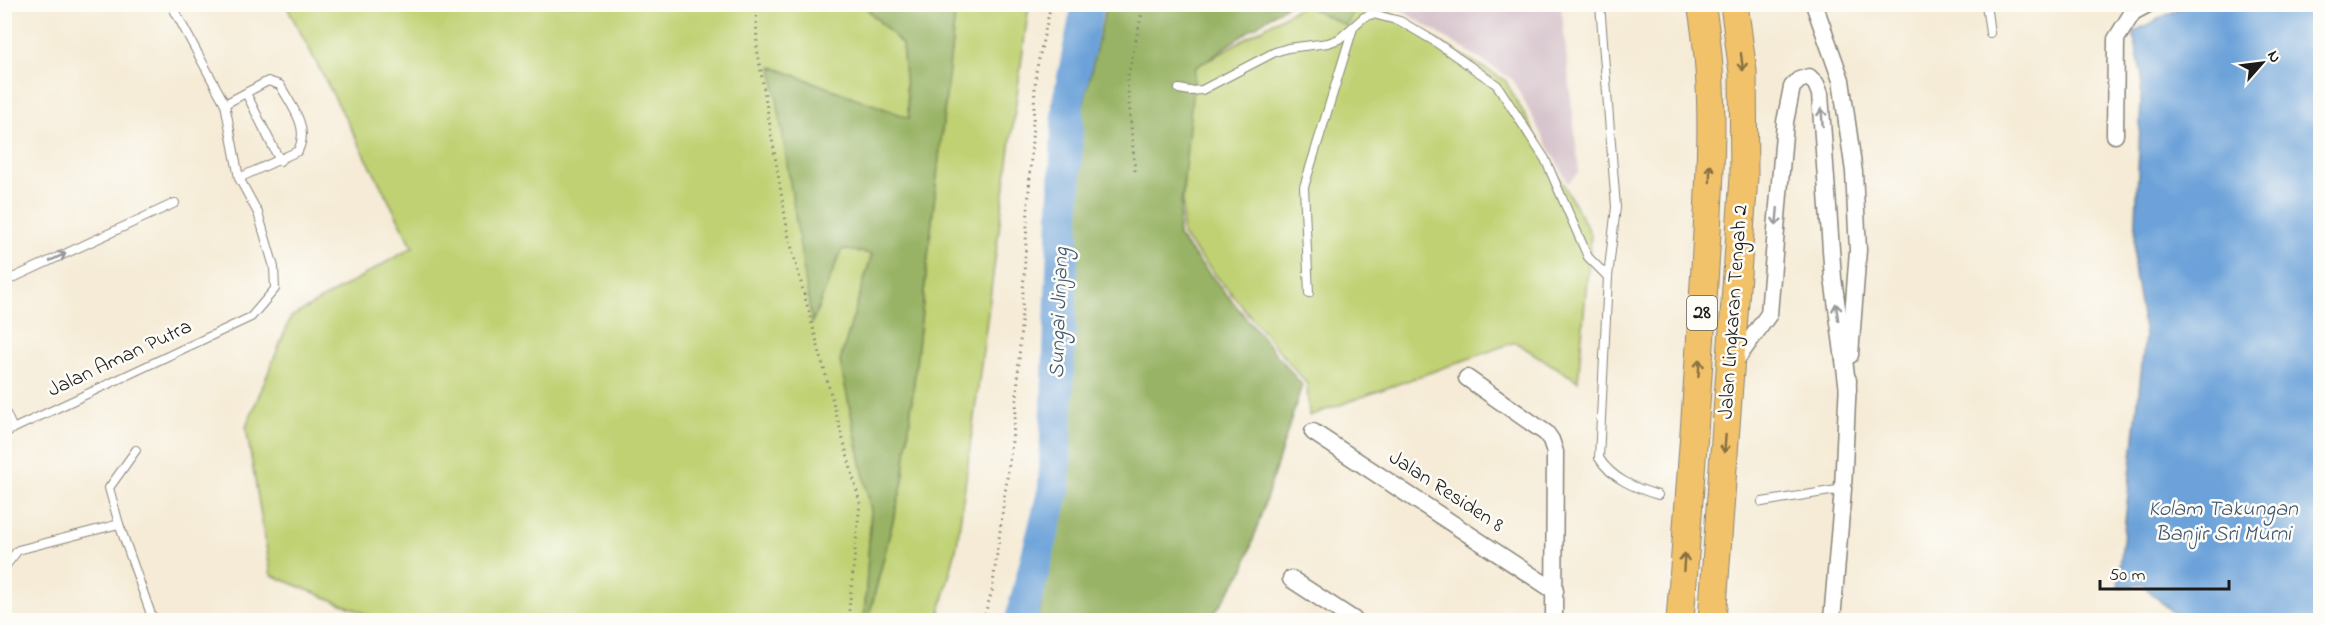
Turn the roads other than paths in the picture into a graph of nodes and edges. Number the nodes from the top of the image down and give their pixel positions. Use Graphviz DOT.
graph roads {
  1 [pos="171,4"];
  2 [pos="1600,4"];
  3 [pos="1734,4"];
  4 [pos="1814,4"];
  5 [pos="1986,4"];
  6 [pos="2148,4"];
  7 [pos="1700,11"];
  8 [pos="1353,28"];
  9 [pos="1990,33"];
  10 [pos="1179,89"];
  11 [pos="246,93"];
  12 [pos="225,104"];
  13 [pos="2115,135"];
  14 [pos="280,161"];
  15 [pos="239,178"];
  16 [pos="175,203"];
  17 [pos="1608,277"];
  18 [pos="4,282"];
  19 [pos="1309,293"];
  20 [pos="1731,367"];
  21 [pos="1467,378"];
  22 [pos="1848,390"];
  23 [pos="4,409"];
  24 [pos="14,429"];
  25 [pos="1313,432"];
  26 [pos="4,433"];
  27 [pos="136,450"];
  28 [pos="1843,489"];
  29 [pos="1658,495"];
  30 [pos="1762,502"];
  31 [pos="119,524"];
  32 [pos="4,568"];
  33 [pos="1291,579"];
  34 [pos="1555,591"];
  35 [pos="153,621"];
  36 [pos="1354,621"];
  37 [pos="1554,621"];
  38 [pos="1680,621"];
  39 [pos="1712,621"];
  40 [pos="1832,621"];
  1 -- 12 [label="lane"];
  2 -- 17 [label="lane"];
  3 -- 20 [label="highway, Jalan Lingkaran Tengah 2 / 28, one-way"];
  4 -- 22 [label="street"];
  5 -- 9 [label="lane"];
  6 -- 13 [label="street"];
  38 -- 7 [label="highway, Jalan Lingkaran Tengah 2 / 28, one-way"];
  8 -- 10 [label="lane"];
  8 -- 17 [label="lane"];
  8 -- 19 [label="lane"];
  11 -- 12 [label="lane"];
  11 -- 14 [label="lane"];
  11 -- 14 [label="lane"];
  12 -- 15 [label="lane"];
  14 -- 15 [label="lane"];
  15 -- 24 [label="lane, Jalan Aman Putra"];
  18 -- 16 [label="lane, one-way"];
  17 -- 29 [label="lane"];
  22 -- 20 [label="street, one-way"];
  20 -- 39 [label="highway, Jalan Lingkaran Tengah 2 / 28, one-way"];
  21 -- 34 [label="street"];
  22 -- 28 [label="street"];
  23 -- 24 [label="lane"];
  24 -- 26 [label="lane, Jalan Aman Putra"];
  25 -- 34 [label="street, Jalan Residen 8"];
  27 -- 31 [label="lane"];
  28 -- 30 [label="lane"];
  28 -- 40 [label="street"];
  31 -- 32 [label="lane"];
  31 -- 35 [label="lane"];
  33 -- 36 [label="street"];
  34 -- 37 [label="street"];
}
